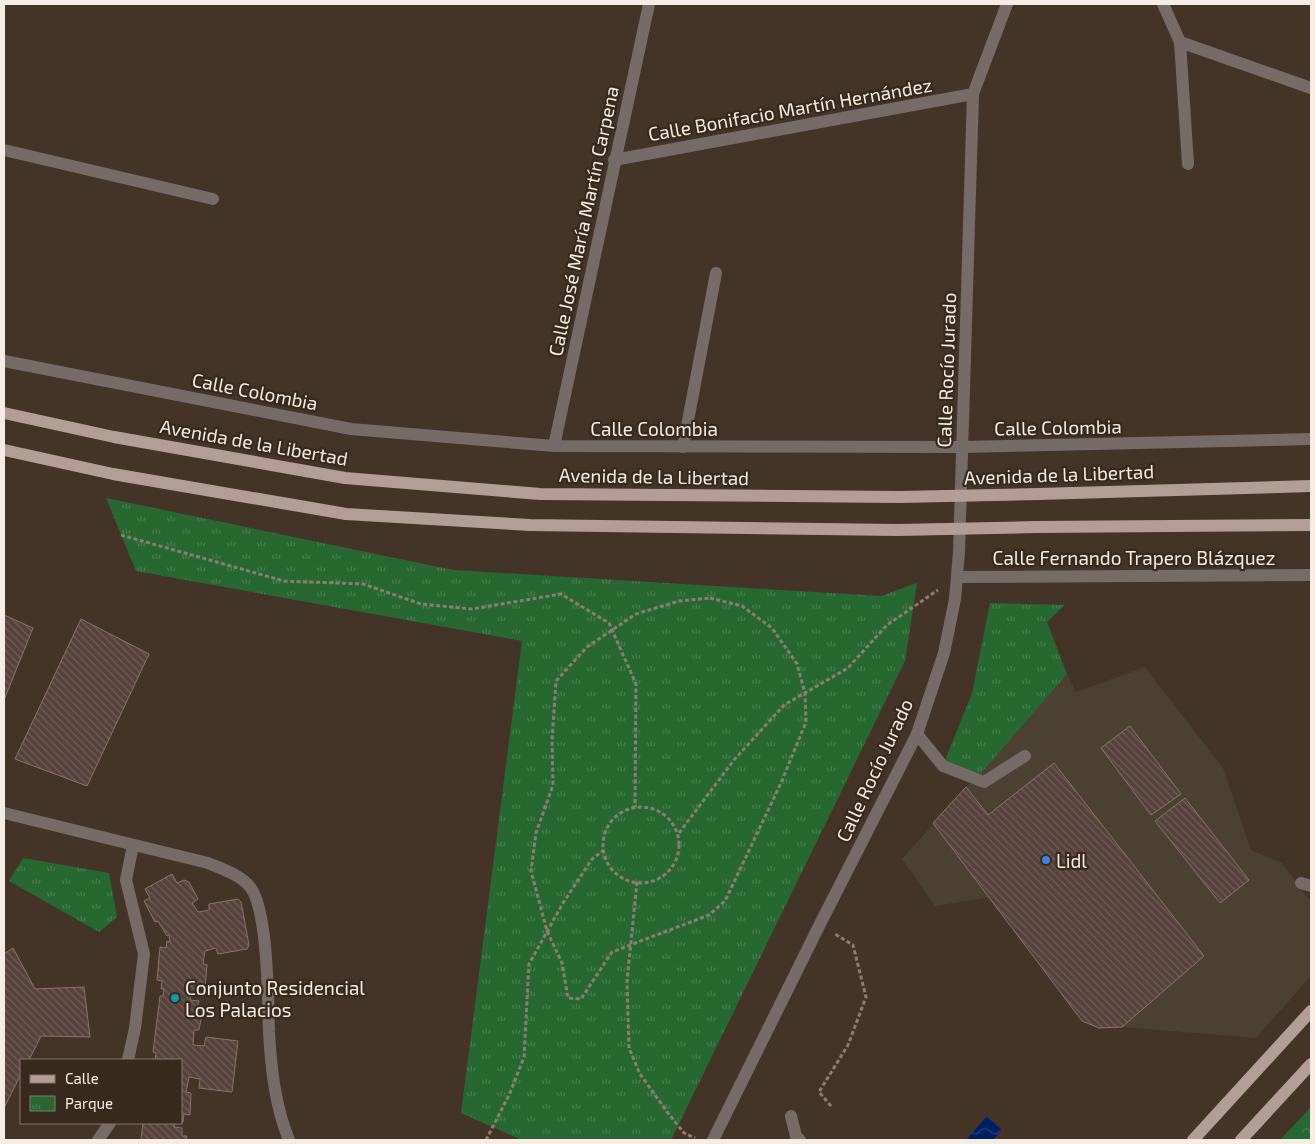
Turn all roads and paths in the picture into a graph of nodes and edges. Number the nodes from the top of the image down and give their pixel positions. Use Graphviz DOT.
graph roads {
  1 [pos="649,4"];
  2 [pos="1007,4"];
  3 [pos="1163,4"];
  4 [pos="1180,42"];
  5 [pos="1311,88"];
  6 [pos="973,94"];
  7 [pos="4,150"];
  8 [pos="614,160"];
  9 [pos="1188,164"];
  10 [pos="213,199"];
  11 [pos="716,273"];
  12 [pos="4,361"];
  13 [pos="4,413"];
  14 [pos="1311,440"];
  15 [pos="554,446"];
  16 [pos="683,447"];
  17 [pos="962,447"];
  18 [pos="4,450"];
  19 [pos="1311,486"];
  20 [pos="1311,525"];
  21 [pos="121,535"];
  22 [pos="1311,575"];
  23 [pos="957,577"];
  24 [pos="612,630"];
  25 [pos="805,693"];
  26 [pos="917,734"];
  27 [pos="1024,756"];
  28 [pos="635,807"];
  29 [pos="4,813"];
  30 [pos="679,833"];
  31 [pos="133,845"];
  32 [pos="604,850"];
  33 [pos="637,882"];
  34 [pos="820,924"];
  35 [pos="548,931"];
  36 [pos="631,947"];
  37 [pos="1311,1011"];
  38 [pos="128,1059"];
  39 [pos="1311,1064"];
  40 [pos="831,1106"];
  41 [pos="791,1116"];
  42 [pos="109,1124"];
  43 [pos="98,1140"];
  44 [pos="289,1140"];
  45 [pos="486,1140"];
  46 [pos="701,1140"];
  47 [pos="713,1140"];
  48 [pos="800,1140"];
  49 [pos="1193,1140"];
  50 [pos="1241,1140"];
  1 -- 8 [label="street, Calle José María Martín Carpena"];
  2 -- 6 [label="street, Calle Rocío Jurado"];
  3 -- 4 [label="street"];
  4 -- 5 [label="street"];
  4 -- 9 [label="street"];
  6 -- 8 [label="street, Calle Bonifacio Martín Hernández"];
  6 -- 17 [label="street, Calle Rocío Jurado"];
  7 -- 10 [label="street"];
  8 -- 15 [label="street, Calle José María Martín Carpena"];
  11 -- 16 [label="street"];
  12 -- 15 [label="street, Calle Colombia"];
  13 -- 19 [label="main road, Avenida de la Libertad, bridge"];
  14 -- 17 [label="street, Calle Colombia"];
  15 -- 16 [label="street, Calle Colombia"];
  16 -- 17 [label="street, Calle Colombia"];
  17 -- 23 [label="street, Calle Rocío Jurado"];
  18 -- 20 [label="main road, bridge"];
  21 -- 24 [label="path"];
  22 -- 23 [label="street, Calle Fernando Trapero Blázquez"];
  23 -- 25 [label="path"];
  23 -- 26 [label="street, Calle Rocío Jurado"];
  24 -- 25 [label="path"];
  24 -- 28 [label="path"];
  24 -- 35 [label="path"];
  25 -- 30 [label="path"];
  25 -- 36 [label="path"];
  26 -- 27 [label="street"];
  26 -- 34 [label="street, Calle Rocío Jurado"];
  28 -- 30 [label="path"];
  28 -- 32 [label="path"];
  29 -- 31 [label="street"];
  30 -- 33 [label="path"];
  31 -- 38 [label="street"];
  31 -- 44 [label="street"];
  32 -- 33 [label="path"];
  32 -- 35 [label="path"];
  33 -- 36 [label="path"];
  34 -- 40 [label="path"];
  34 -- 47 [label="street, Calle Rocío Jurado"];
  35 -- 36 [label="path"];
  35 -- 45 [label="path"];
  36 -- 46 [label="path"];
  37 -- 49 [label="main road"];
  39 -- 50 [label="main road"];
  41 -- 48 [label="street"];
  42 -- 43 [label="street"];
}
